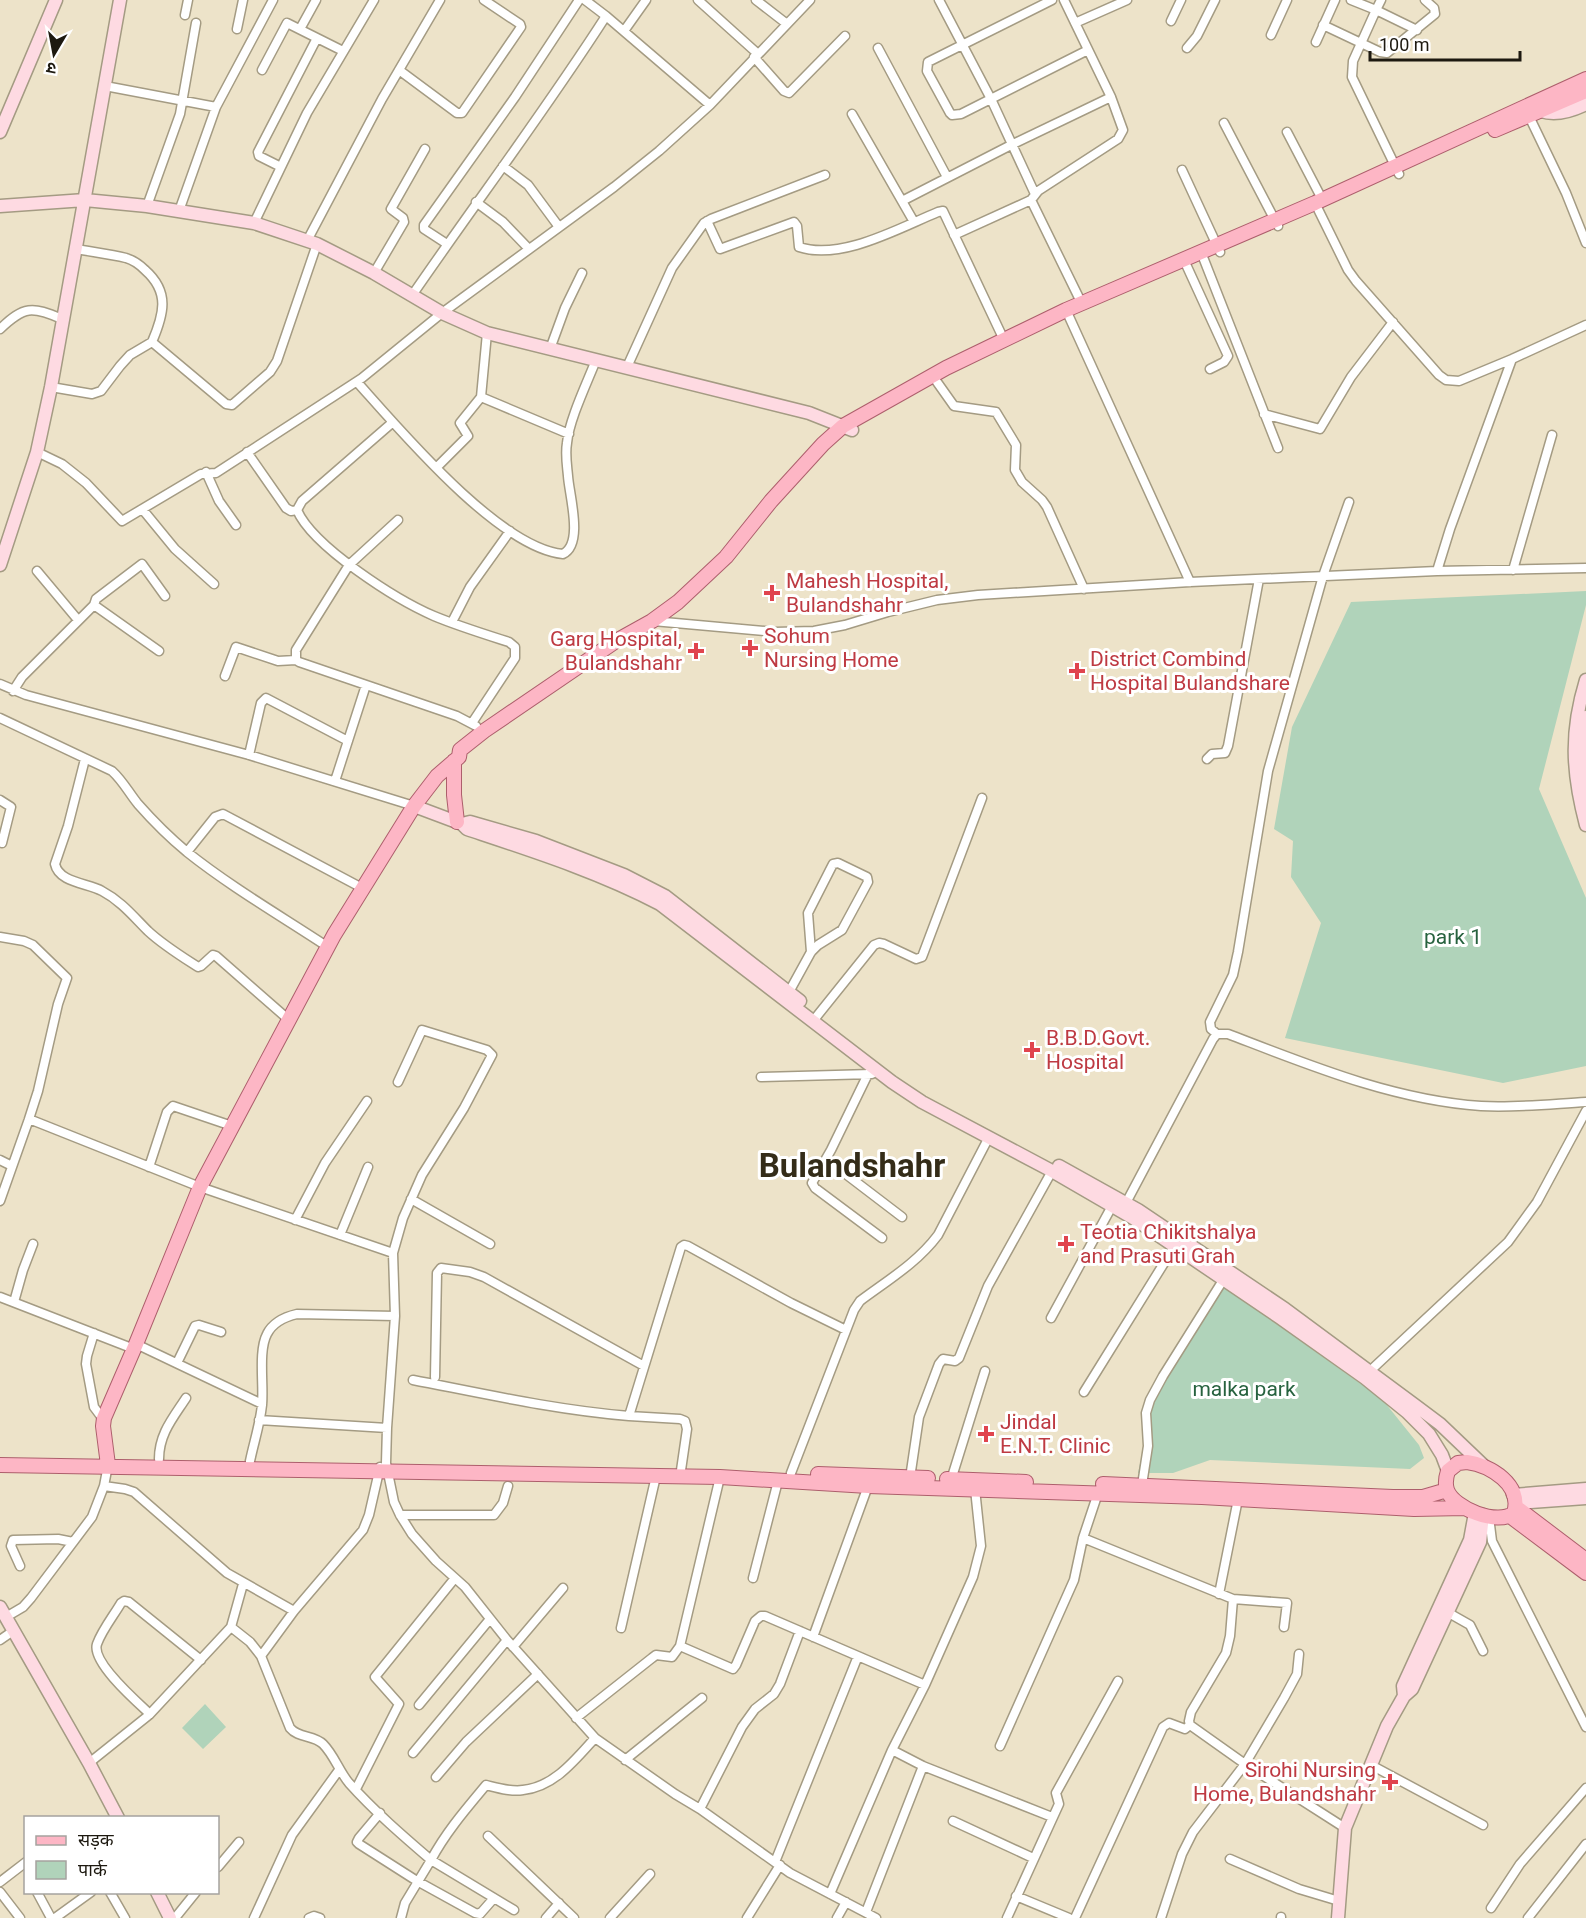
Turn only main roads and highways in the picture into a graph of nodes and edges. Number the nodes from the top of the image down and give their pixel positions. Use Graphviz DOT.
graph roads {
  1 [pos="1586,79"];
  2 [pos="1586,91"];
  3 [pos="1531,111"];
  4 [pos="1185,263"];
  5 [pos="1068,314"];
  6 [pos="847,428"];
  7 [pos="657,622"];
  8 [pos="457,759"];
  9 [pos="459,823"];
  10 [pos="0,1456"];
  11 [pos="107,1462"];
  12 [pos="0,1465"];
  13 [pos="383,1467"];
  14 [pos="680,1472"];
  15 [pos="1447,1490"];
  16 [pos="1514,1505"];
  17 [pos="1478,1513"];
  18 [pos="1586,1560"];
  19 [pos="1586,1573"];
  1 -- 3 [label="main road"];
  2 -- 3 [label="main road"];
  3 -- 4 [label="main road"];
  4 -- 5 [label="main road"];
  4 -- 5 [label="main road"];
  5 -- 6 [label="main road"];
  5 -- 6 [label="main road"];
  6 -- 7 [label="main road"];
  7 -- 8 [label="main road"];
  7 -- 8 [label="main road"];
  8 -- 9 [label="main road"];
  8 -- 11 [label="main road"];
  10 -- 11 [label="main road"];
  11 -- 12 [label="main road"];
  11 -- 13 [label="main road"];
  11 -- 13 [label="main road"];
  13 -- 14 [label="main road"];
  13 -- 14 [label="main road"];
  14 -- 15 [label="main road"];
  14 -- 17 [label="main road"];
  15 -- 16 [label="main road"];
  15 -- 17 [label="main road"];
  16 -- 17 [label="main road"];
  16 -- 18 [label="main road"];
  16 -- 19 [label="main road"];
}
